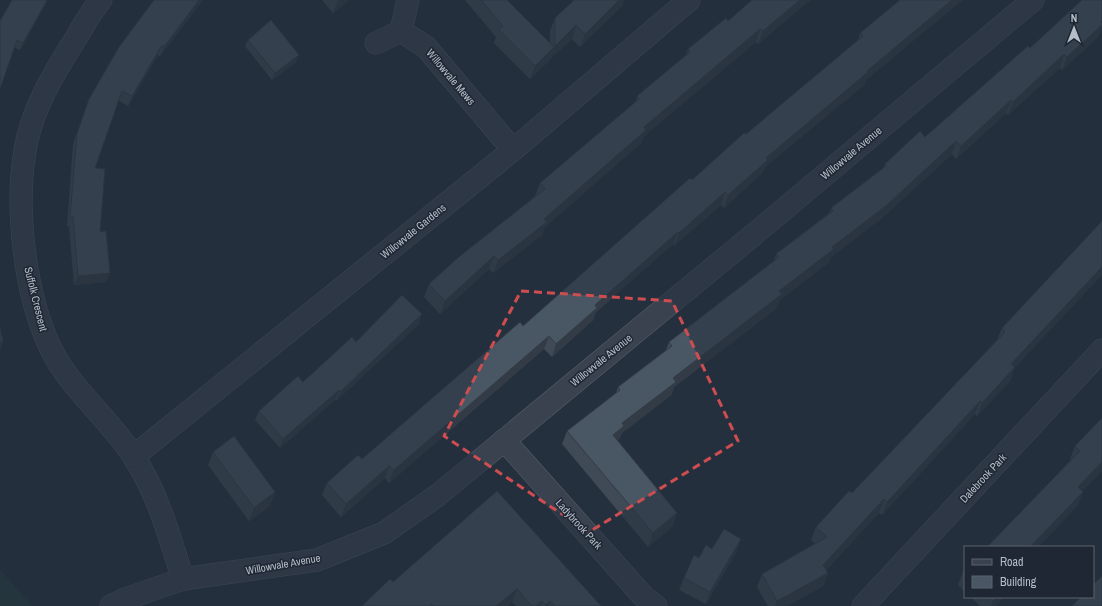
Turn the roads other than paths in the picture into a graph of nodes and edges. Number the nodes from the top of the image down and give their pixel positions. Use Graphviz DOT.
graph roads {
  1 [pos="100,0"];
  2 [pos="408,0"];
  3 [pos="689,0"];
  4 [pos="1033,0"];
  5 [pos="401,31"];
  6 [pos="376,42"];
  7 [pos="513,150"];
  8 [pos="1102,350"];
  9 [pos="504,440"];
  10 [pos="134,456"];
  11 [pos="183,579"];
  12 [pos="111,606"];
  13 [pos="656,606"];
  14 [pos="863,606"];
  1 -- 10 [label="street, Suffolk Crescent"];
  2 -- 5 [label="street"];
  3 -- 7 [label="street, Willowvale Gardens"];
  4 -- 9 [label="street, Willowvale Avenue"];
  5 -- 6 [label="street"];
  5 -- 7 [label="street, Willowvale Mews"];
  7 -- 10 [label="street, Willowvale Gardens"];
  8 -- 14 [label="street, Dalebrook Park"];
  9 -- 11 [label="street, Willowvale Avenue"];
  9 -- 13 [label="street, Ladybrook Park"];
  10 -- 11 [label="street, Suffolk Crescent"];
  11 -- 12 [label="street, Willowvale Avenue"];
}
